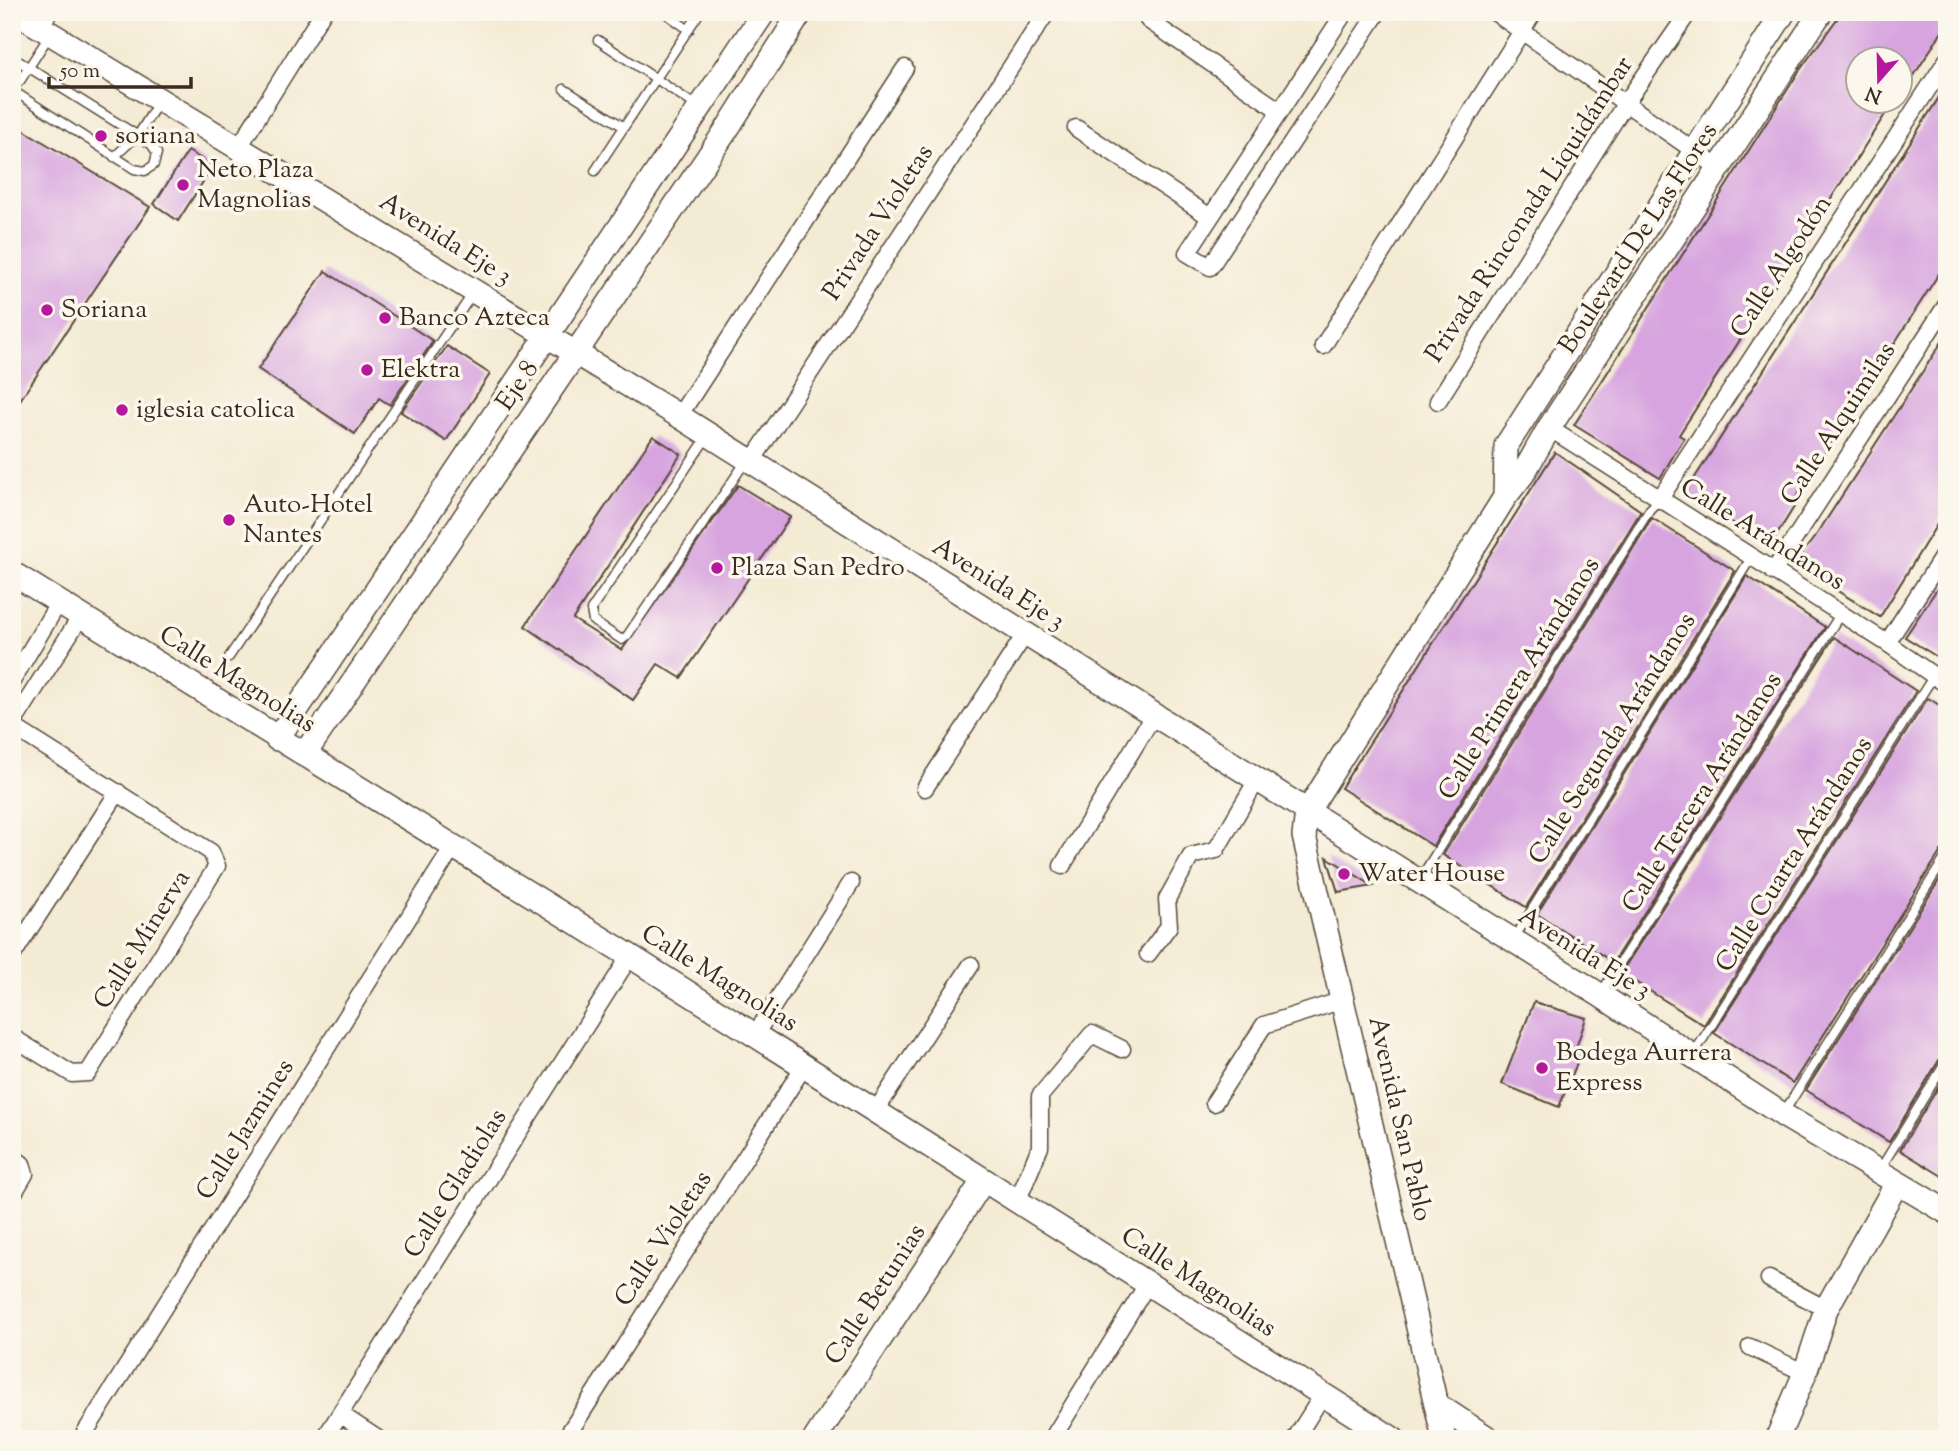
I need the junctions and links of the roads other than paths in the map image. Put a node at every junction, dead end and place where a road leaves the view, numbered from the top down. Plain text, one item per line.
1 (15, 12) edge
2 (323, 12) edge
3 (664, 12) edge
4 (700, 12) edge
5 (764, 12) edge
6 (801, 12) edge
7 (1047, 12) edge
8 (1345, 12) edge
9 (1378, 12) edge
10 (1494, 12) edge
11 (1534, 12) edge
12 (1689, 12) edge
13 (1784, 12) edge
14 (1821, 12) edge
15 (1148, 20) dead end
16 (47, 24) edge
17 (689, 30) junction
18 (1522, 32) junction
19 (598, 40) dead end
20 (12, 57) edge
21 (1947, 60) edge
22 (30, 67) junction
23 (905, 68) dead end
24 (657, 79) junction
25 (12, 89) edge
26 (564, 89) dead end
27 (161, 100) junction
28 (1625, 104) junction
29 (700, 109) junction
30 (1280, 111) junction
31 (624, 127) junction
32 (1076, 128) dead end
33 (138, 135) junction
34 (239, 147) junction
35 (1696, 153) junction
36 (114, 157) junction
37 (1719, 168) junction
38 (595, 172) dead end
39 (1210, 216) junction
40 (475, 290) junction
41 (1947, 303) edge
42 (549, 337) junction
43 (1323, 346) dead end
44 (574, 353) junction
45 (1438, 401) dead end
46 (679, 416) junction
47 (1549, 428) junction
48 (709, 434) junction
49 (750, 460) junction
50 (1504, 497) junction
51 (1659, 500) junction
52 (1947, 550) edge
53 (1751, 558) junction
54 (1773, 572) junction
55 (12, 573) edge
56 (59, 602) junction
57 (1841, 613) junction
58 (81, 616) junction
59 (1024, 636) junction
60 (1887, 643) junction
61 (229, 657) dead end
62 (12, 681) edge
63 (1940, 681) edge
64 (1153, 716) junction
65 (12, 726) edge
66 (277, 739) junction
67 (304, 755) junction
68 (1257, 780) junction
69 (925, 788) dead end
70 (118, 792) junction
71 (1307, 812) junction
72 (453, 847) junction
73 (1947, 855) edge
74 (1062, 866) dead end
75 (1418, 882) junction
76 (851, 883) dead end
77 (1511, 942) junction
78 (1148, 954) dead end
79 (12, 956) edge
80 (630, 956) junction
81 (971, 965) dead end
82 (1600, 995) junction
83 (1343, 1000) junction
84 (755, 1035) junction
85 (12, 1037) edge
86 (1122, 1049) dead end
87 (1692, 1056) junction
88 (1947, 1060) edge
89 (804, 1066) junction
90 (1214, 1103) dead end
91 (875, 1112) junction
92 (1783, 1115) junction
93 (12, 1156) edge
94 (1888, 1177) junction
95 (984, 1181) junction
96 (12, 1196) edge
97 (1017, 1202) junction
98 (1947, 1212) edge
99 (1769, 1279) dead end
100 (1148, 1283) junction
101 (1826, 1309) junction
102 (1750, 1347) dead end
103 (1805, 1373) junction
104 (1322, 1396) junction
105 (1437, 1405) junction
106 (340, 1414) junction
107 (81, 1439) edge
108 (324, 1439) edge
109 (378, 1439) edge
110 (565, 1439) edge
111 (815, 1439) edge
112 (1052, 1439) edge
113 (1295, 1439) edge
114 (1393, 1439) edge
115 (1444, 1439) edge
116 (1489, 1439) edge
117 (1777, 1439) edge

1 - 16 main road, Avenida Eje 3
2 - 34 street
3 - 17 lane
4 - 17 lane
5 - 29 main road, Eje 8
6 - 44 main road, Eje 8
7 - 49 street, Privada Violetas
8 - 30 street
9 - 39 street
10 - 18 street
11 - 18 street
12 - 28 street, Privada Rinconada Liquidámbar
13 - 35 main road, Boulevard De Las Flores
14 - 37 main road, Boulevard De Las Flores
15 - 30 street
16 - 22 lane
16 - 27 main road, Avenida Eje 3
17 - 24 lane
18 - 28 street
18 - 43 street
19 - 24 lane
20 - 22 lane
21 - 51 street, Calle Algodón
22 - 25 lane
22 - 33 lane
23 - 46 street
24 - 29 lane
24 - 31 lane
25 - 36 lane
26 - 31 lane
27 - 33 lane
27 - 34 main road, Avenida Eje 3
28 - 35 street
28 - 45 street, Privada Rinconada Liquidámbar
29 - 42 main road, Eje 8
30 - 39 street
31 - 38 lane
32 - 39 street
33 - 36 lane
33 - 36 lane
34 - 40 main road, Avenida Eje 3
35 - 37 street
35 - 50 main road, Boulevard De Las Flores
37 - 47 main road, Boulevard De Las Flores
40 - 42 main road, Avenida Eje 3
40 - 61 lane
41 - 54 street, Calle Alquimilas
42 - 44 main road, Avenida Eje 3
42 - 66 main road, Eje 8
44 - 46 main road, Avenida Eje 3
44 - 67 main road, Eje 8
46 - 48 main road, Avenida Eje 3
47 - 50 main road, Boulevard De Las Flores
47 - 51 street, Calle Arándanos
48 - 49 main road, Avenida Eje 3
48 - 49 lane
49 - 59 main road, Avenida Eje 3
50 - 71 main road, Boulevard De Las Flores
51 - 53 street, Calle Arándanos
51 - 75 lane, Calle Primera Arándanos
52 - 60 street
53 - 54 street, Calle Arándanos
53 - 77 lane, Calle Segunda Arándanos
54 - 57 street, Calle Arándanos
55 - 56 main road, Calle Magnolias
56 - 58 main road, Calle Magnolias
56 - 62 street
57 - 60 street, Calle Arándanos
57 - 82 lane, Calle Tercera Arándanos
58 - 65 street
58 - 66 main road, Calle Magnolias
59 - 64 main road, Avenida Eje 3
59 - 69 street
60 - 63 street, Calle Arándanos
63 - 87 lane, Calle Cuarta Arándanos
64 - 68 main road, Avenida Eje 3
64 - 74 street
65 - 70 street
66 - 67 main road, Calle Magnolias
67 - 72 main road, Calle Magnolias
68 - 71 main road, Avenida Eje 3
68 - 78 street
70 - 79 street
70 - 85 street, Calle Minerva
71 - 75 main road, Avenida Eje 3
71 - 83 main road, Avenida San Pablo
72 - 80 main road, Calle Magnolias
72 - 107 street, Calle Jazmines
73 - 92 lane
75 - 77 main road, Avenida Eje 3
76 - 84 street
77 - 82 main road, Avenida Eje 3
80 - 84 main road, Calle Magnolias
80 - 106 street, Calle Gladiolas
81 - 91 street
82 - 87 main road, Avenida Eje 3
83 - 90 street
83 - 105 main road, Avenida San Pablo
84 - 89 main road, Calle Magnolias
86 - 97 street
87 - 92 main road, Avenida Eje 3
88 - 94 lane
89 - 91 main road, Calle Magnolias
89 - 110 street, Calle Violetas
91 - 95 main road, Calle Magnolias
92 - 94 main road, Avenida Eje 3
93 - 96 street
94 - 98 main road, Avenida Eje 3
94 - 101 main road
95 - 97 main road, Calle Magnolias
95 - 111 main road, Calle Betunias
97 - 100 main road, Calle Magnolias
99 - 101 street
100 - 104 main road, Calle Magnolias
100 - 112 street
101 - 103 main road
102 - 103 street
103 - 117 main road
104 - 113 street
104 - 114 main road, Calle Magnolias
105 - 115 main road, Avenida San Pablo
105 - 116 main road
106 - 108 street, Calle Gladiolas
106 - 109 street

